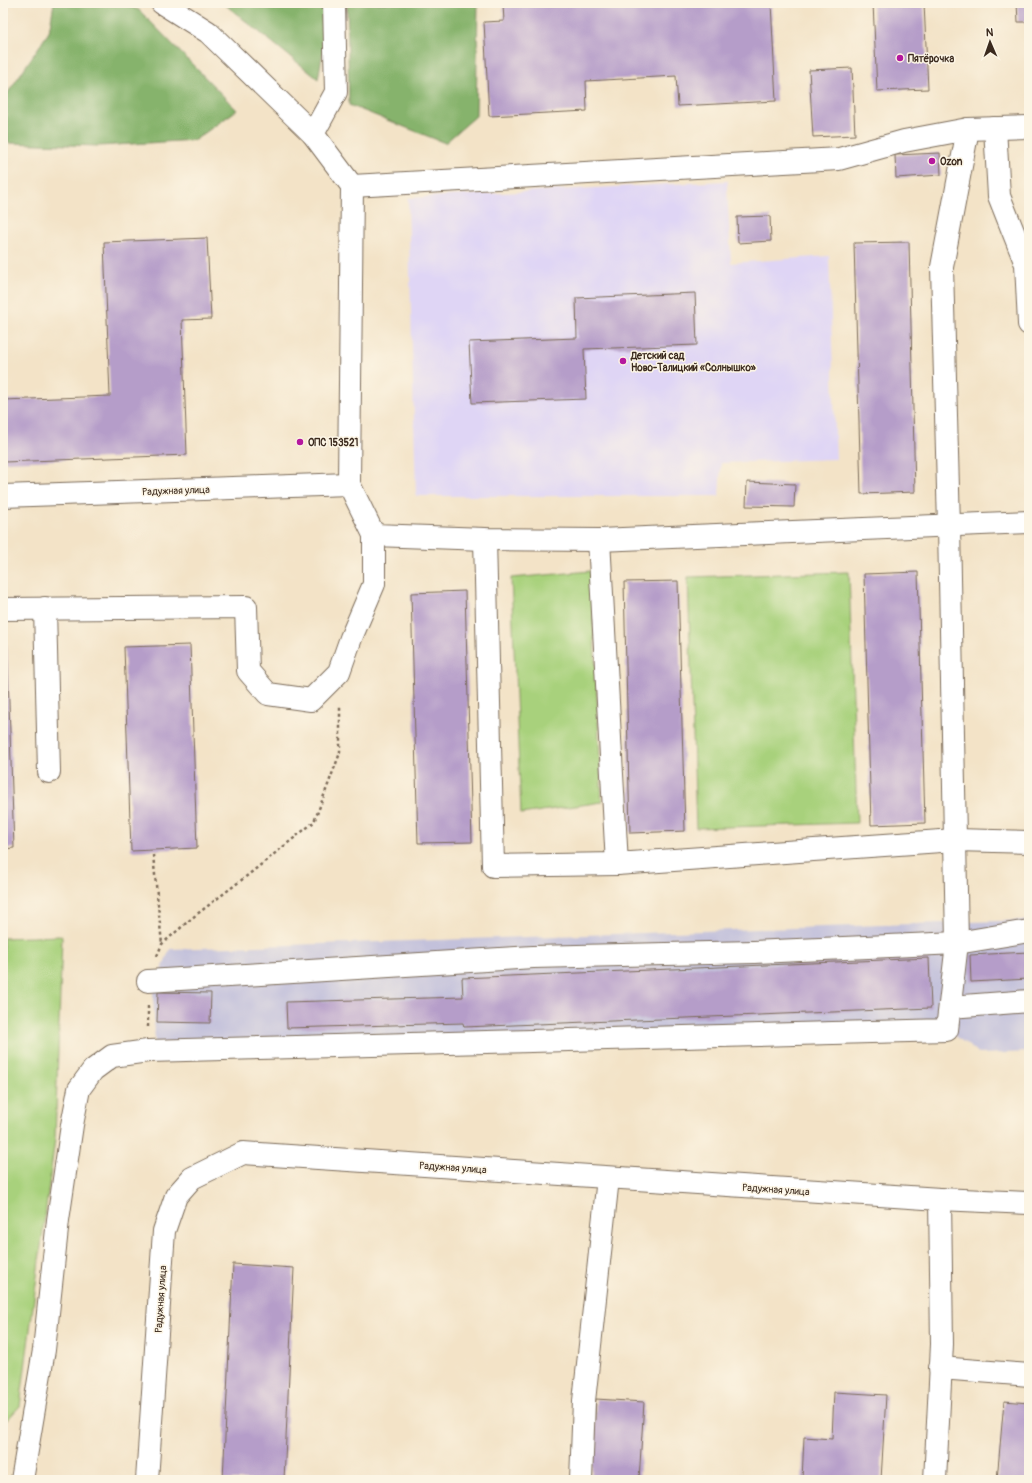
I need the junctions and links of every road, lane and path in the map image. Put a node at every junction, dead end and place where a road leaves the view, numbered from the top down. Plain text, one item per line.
1 (162, 3) edge
2 (334, 3) edge
3 (1029, 127) edge
4 (995, 128) junction
5 (968, 129) junction
6 (313, 134) junction
7 (352, 186) junction
8 (1029, 324) edge
9 (349, 484) junction
10 (3, 496) edge
11 (1029, 522) edge
12 (949, 526) junction
13 (374, 535) junction
14 (485, 539) junction
15 (599, 540) junction
16 (45, 608) junction
17 (3, 609) edge
18 (339, 672) junction
19 (49, 772) dead end
20 (955, 840) junction
21 (1029, 842) edge
22 (153, 855) dead end
23 (617, 864) junction
24 (1029, 931) edge
25 (956, 943) junction
26 (162, 944) junction
27 (148, 981) junction
28 (1029, 1001) edge
29 (950, 1007) junction
30 (148, 1051) junction
31 (608, 1178) junction
32 (940, 1199) junction
33 (1029, 1203) edge
34 (940, 1368) junction
35 (1029, 1375) edge
36 (22, 1480) edge
37 (147, 1480) edge
38 (581, 1480) edge
39 (935, 1480) edge

1 - 6 street
2 - 6 street
3 - 4 street
4 - 5 street
4 - 8 street
5 - 7 street
5 - 12 street
6 - 7 street
7 - 9 street
9 - 10 street, Радужная улица
9 - 13 street
11 - 12 street
12 - 15 street
12 - 20 street
13 - 14 street
13 - 18 street
14 - 15 street
14 - 23 street
15 - 23 street
16 - 17 street
16 - 18 street
16 - 19 street
18 - 26 path
20 - 21 street
20 - 23 street
20 - 25 street
22 - 26 path
24 - 25 street
25 - 27 street
25 - 29 street
26 - 27 path
27 - 30 path
28 - 29 street
29 - 30 street
30 - 36 street
31 - 32 street, Радужная улица
31 - 37 street, Радужная улица
31 - 38 street
32 - 33 street, Радужная улица
32 - 34 street
34 - 35 street
34 - 39 street

